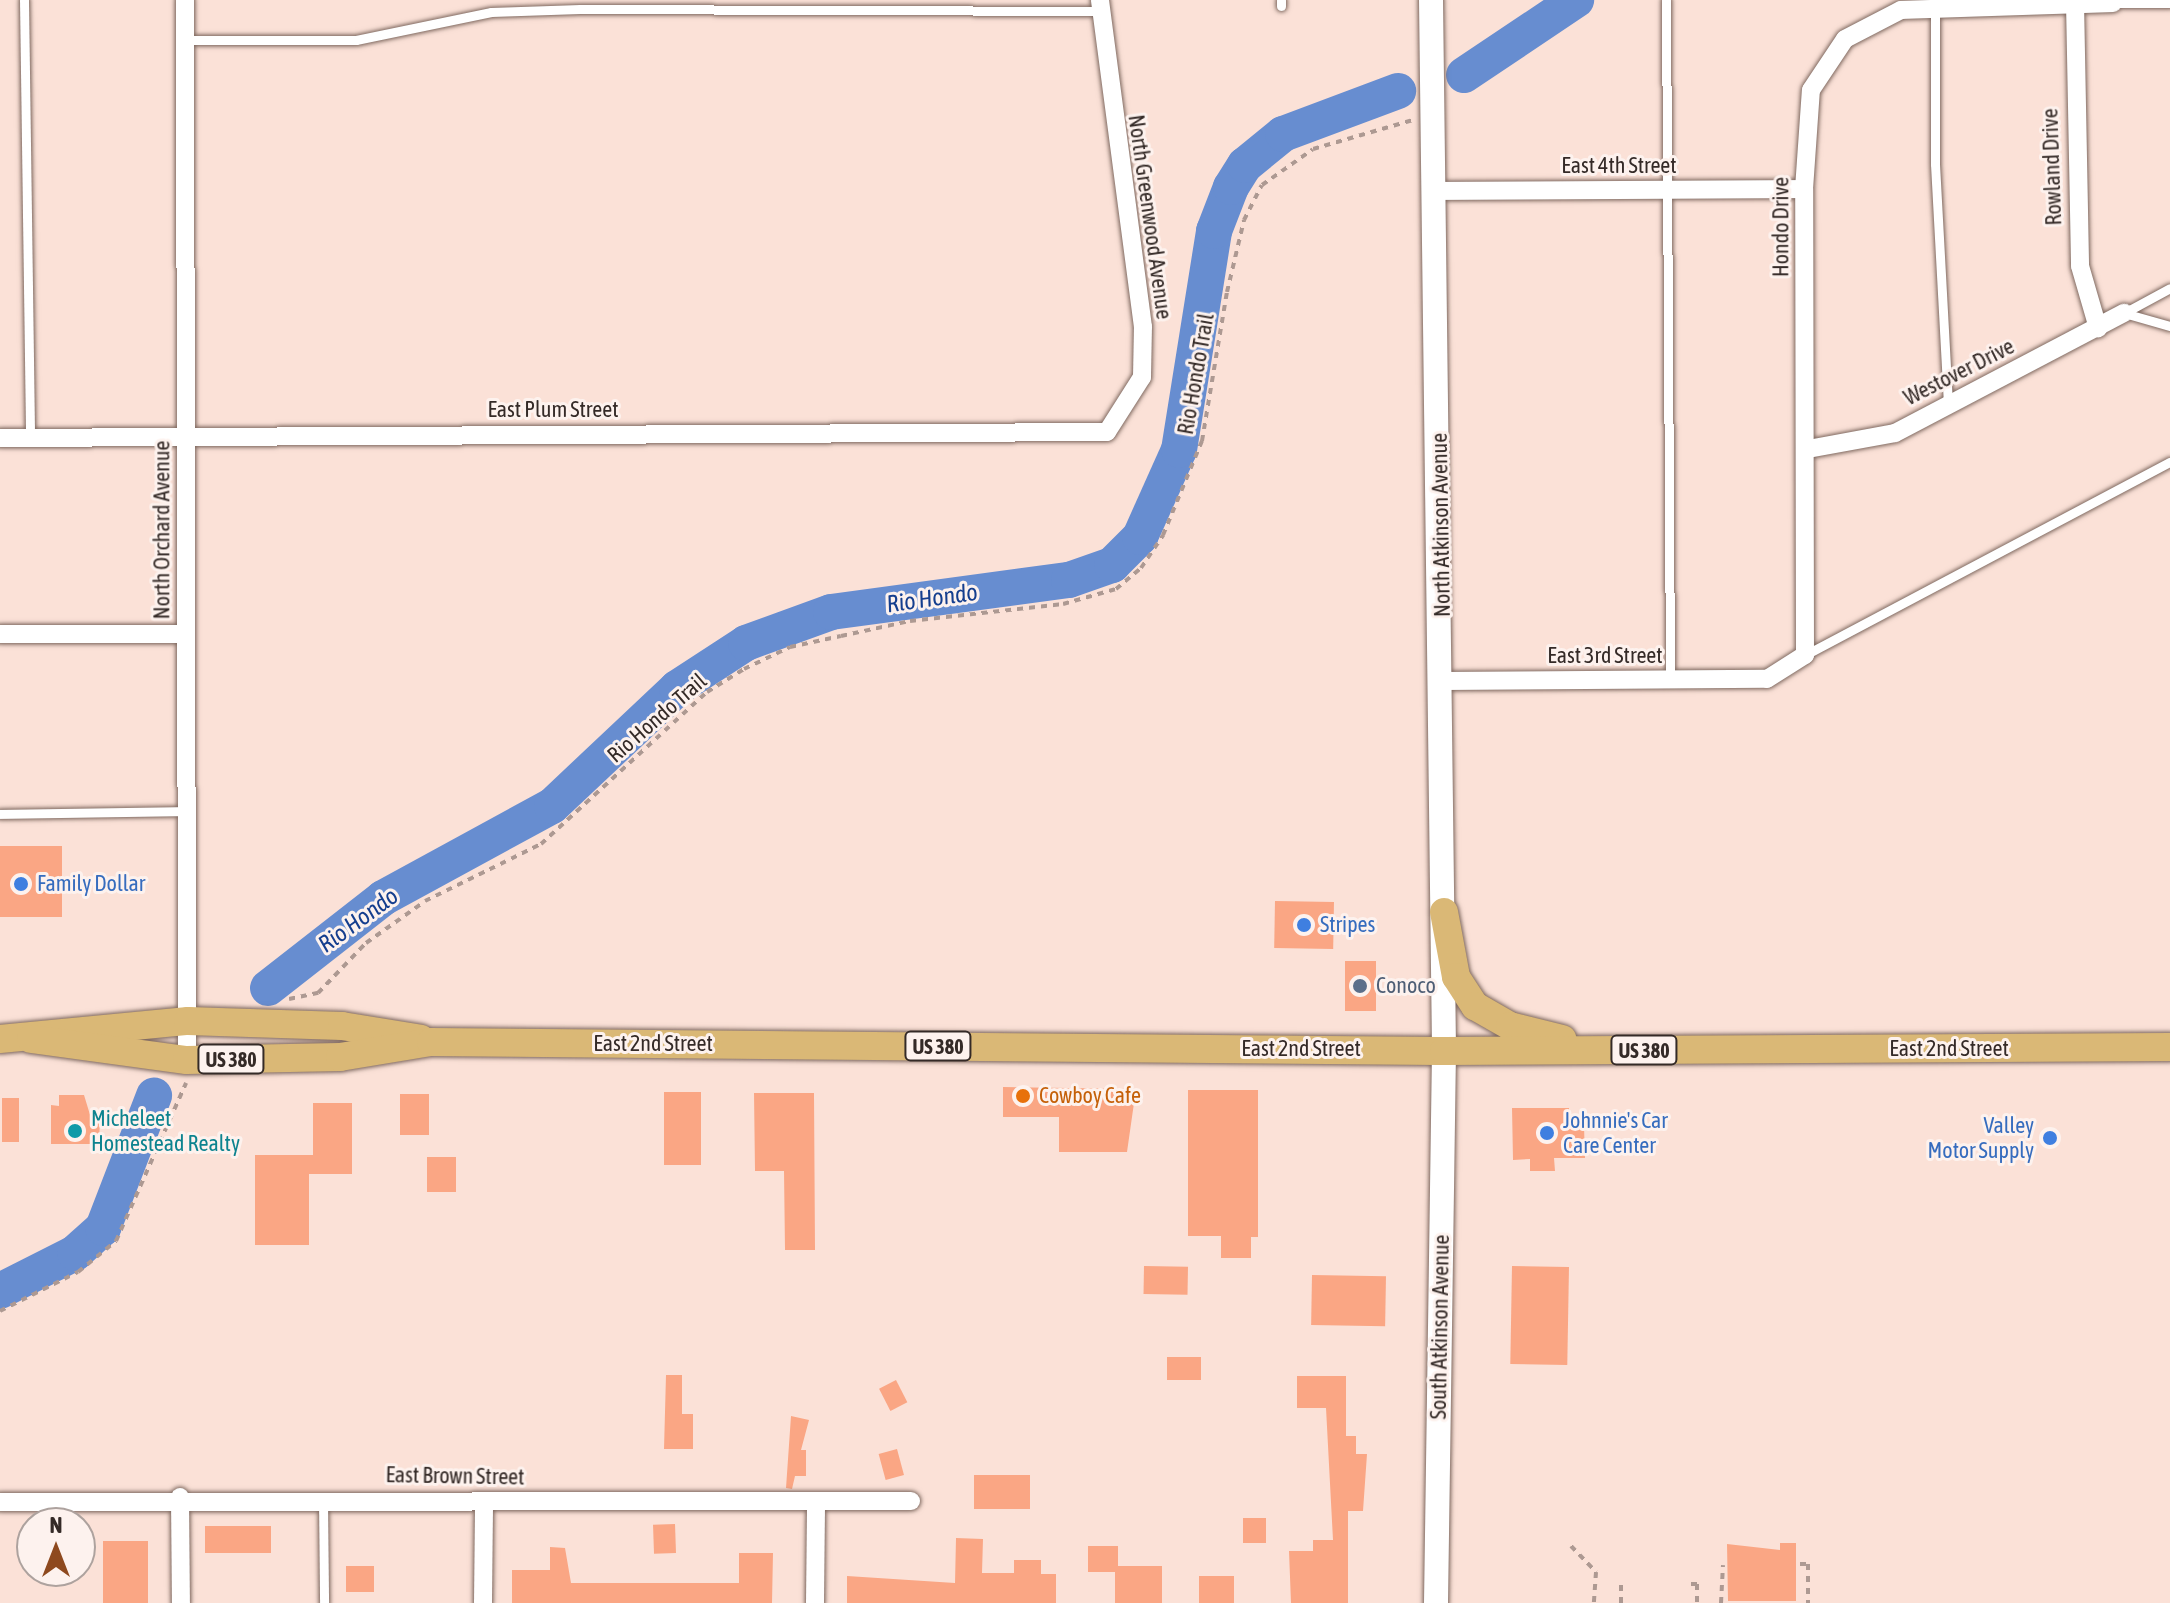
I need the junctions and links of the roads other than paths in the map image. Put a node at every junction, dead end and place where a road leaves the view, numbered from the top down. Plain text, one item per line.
1 (24, 0) edge
2 (185, 0) edge
3 (1431, 0) edge
4 (1666, 0) edge
5 (2075, 2) edge
6 (2146, 2) edge
7 (2113, 3) joint
8 (2170, 3) edge
9 (1100, 6) edge
10 (1936, 8) junction
11 (185, 40) junction
12 (1804, 189) junction
13 (1664, 190) junction
14 (1436, 191) junction
15 (2170, 288) edge
16 (2124, 313) junction
17 (2170, 326) edge
18 (2098, 328) junction
19 (1948, 405) junction
20 (1107, 432) joint
21 (185, 436) junction
22 (30, 437) junction
23 (0, 438) edge
24 (1808, 449) junction
25 (2170, 462) edge
26 (0, 634) edge
27 (186, 634) junction
28 (1805, 655) junction
29 (1670, 680) junction
30 (1442, 681) junction
31 (187, 811) junction
32 (0, 814) edge
33 (1444, 912) junction
34 (188, 1021) junction
35 (0, 1039) edge
36 (31, 1039) junction
37 (431, 1042) junction
38 (2170, 1047) edge
39 (1621, 1050) junction
40 (1444, 1051) junction
41 (200, 1060) junction
42 (180, 1497) junction
43 (323, 1499) junction
44 (484, 1501) junction
45 (911, 1501) dead end
46 (0, 1502) edge
47 (816, 1502) junction
48 (181, 1603) edge
49 (324, 1603) edge
50 (483, 1603) edge
51 (815, 1603) edge
52 (1436, 1603) edge

1 - 22 lane
2 - 11 street, North Orchard Avenue
3 - 14 main road, North Atkinson Avenue
4 - 13 lane
5 - 7 street, Hondo Drive
5 - 10 street, Hondo Drive
5 - 18 street, Rowland Drive
6 - 7 lane
6 - 8 lane
9 - 11 lane
9 - 20 street, North Greenwood Avenue
10 - 12 street, Hondo Drive
10 - 19 lane
11 - 21 street, North Orchard Avenue
12 - 13 street, East 4th Street
12 - 24 street, Hondo Drive
13 - 14 street, East 4th Street
13 - 29 lane
14 - 30 main road, North Atkinson Avenue
15 - 16 lane
16 - 17 lane
16 - 18 street, Westover Drive
18 - 19 street, Westover Drive
19 - 24 street, Westover Drive
20 - 21 street, East Plum Street
21 - 22 street, East Plum Street
21 - 27 street, North Orchard Avenue
22 - 23 street, East Plum Street
24 - 28 street, Hondo Drive
25 - 28 lane
26 - 27 street
27 - 31 street, North Orchard Avenue
28 - 29 street, East 3rd Street
29 - 30 street, East 3rd Street
30 - 33 main road, North Atkinson Avenue
31 - 32 lane
31 - 34 street, North Orchard Avenue
33 - 39 main road
33 - 40 main road, North Atkinson Avenue
34 - 36 main road, East 2nd Street / US 380
34 - 37 main road, East 2nd Street / US 380
34 - 41 street, North Orchard Avenue
35 - 36 main road, East 2nd Street / US 380
36 - 41 main road, East 2nd Street / US 380
37 - 40 main road, East 2nd Street / US 380
37 - 41 main road, East 2nd Street / US 380
38 - 39 main road, East 2nd Street / US 380
39 - 40 main road, East 2nd Street / US 380
40 - 52 main road, South Atkinson Avenue
42 - 43 street, East Brown Street
42 - 46 street, East Brown Street
42 - 48 street
43 - 44 street, East Brown Street
43 - 49 lane
44 - 47 street, East Brown Street
44 - 50 street
45 - 47 street, East Brown Street
47 - 51 street

